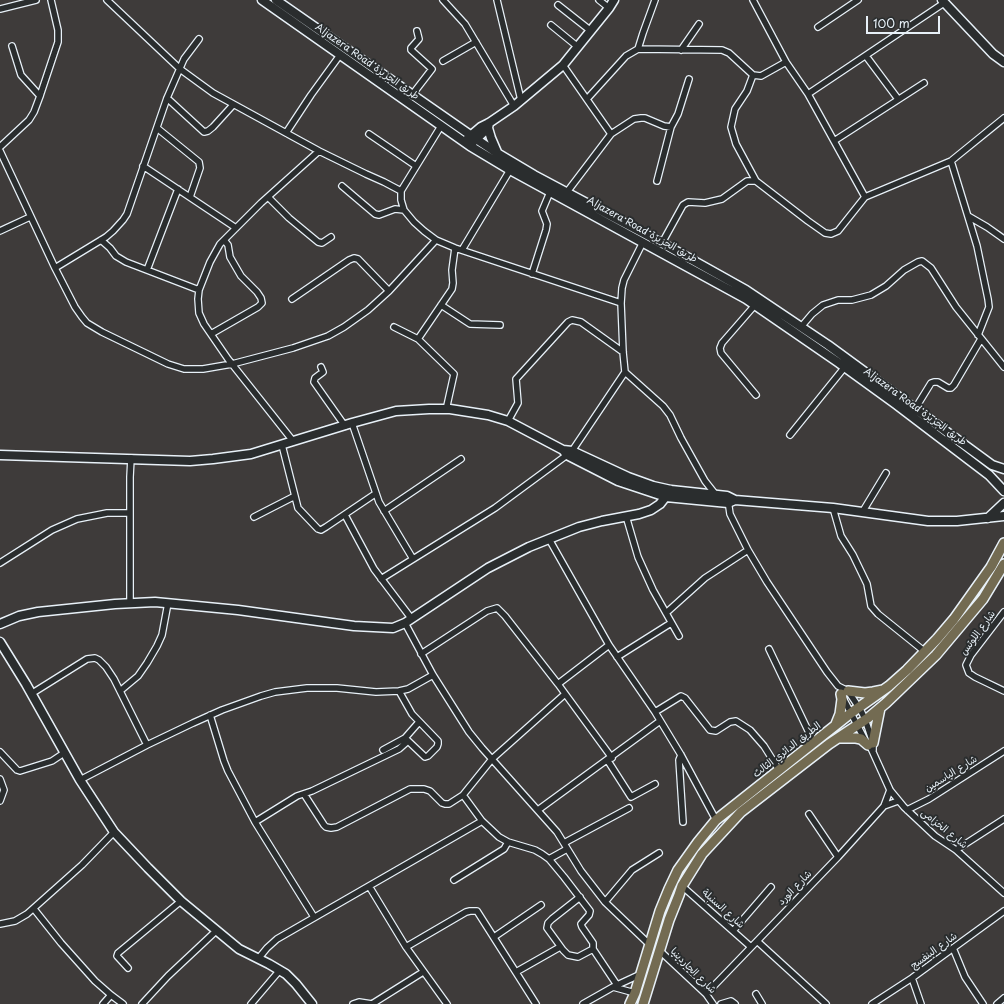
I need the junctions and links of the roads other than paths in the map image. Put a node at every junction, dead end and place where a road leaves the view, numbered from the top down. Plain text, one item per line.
1 (15, 0) edge
2 (36, 0) edge
3 (51, 0) edge
4 (107, 0) edge
5 (262, 0) edge
6 (276, 0) edge
7 (443, 0) edge
8 (497, 0) edge
9 (599, 0) edge
10 (614, 0) edge
11 (655, 0) edge
12 (753, 0) edge
13 (858, 0) edge
14 (23, 1) edge
15 (943, 2) edge
16 (558, 4) dead end
17 (10, 6) junction
18 (609, 8) junction
19 (0, 9) edge
20 (699, 24) dead end
21 (551, 25) dead end
22 (818, 27) dead end
23 (418, 30) dead end
24 (591, 31) junction
25 (199, 39) dead end
26 (476, 42) junction
27 (12, 46) dead end
28 (578, 47) junction
29 (638, 49) junction
30 (681, 50) junction
31 (340, 55) junction
32 (866, 56) junction
33 (443, 61) dead end
34 (786, 62) junction
35 (1004, 62) edge
36 (563, 65) junction
37 (180, 69) junction
38 (753, 75) junction
39 (689, 79) dead end
40 (924, 83) dead end
41 (808, 94) junction
42 (412, 95) junction
43 (40, 96) junction
44 (168, 98) junction
45 (588, 99) junction
46 (521, 100) junction
47 (898, 100) junction
48 (233, 105) junction
49 (514, 106) junction
50 (1004, 118) edge
51 (441, 126) junction
52 (486, 126) junction
53 (458, 127) junction
54 (671, 127) junction
55 (157, 128) junction
56 (286, 133) junction
57 (369, 134) dead end
58 (611, 134) junction
59 (470, 140) junction
60 (834, 141) junction
61 (0, 147) edge
62 (0, 151) edge
63 (319, 151) junction
64 (497, 153) junction
65 (951, 161) junction
66 (143, 166) junction
67 (416, 166) junction
68 (510, 170) junction
69 (657, 181) dead end
70 (756, 181) junction
71 (342, 186) dead end
72 (178, 189) junction
73 (401, 191) junction
74 (550, 192) junction
75 (567, 192) junction
76 (190, 197) junction
77 (268, 197) junction
78 (865, 197) junction
79 (404, 210) junction
80 (968, 216) junction
81 (30, 217) junction
82 (236, 228) junction
83 (0, 231) edge
84 (331, 237) dead end
85 (1004, 239) edge
86 (101, 240) junction
87 (224, 240) junction
88 (436, 240) junction
89 (643, 242) junction
90 (662, 243) junction
91 (455, 248) junction
92 (462, 250) junction
93 (55, 268) junction
94 (147, 270) junction
95 (532, 274) junction
96 (199, 290) junction
97 (388, 291) junction
98 (292, 299) dead end
99 (621, 303) junction
100 (441, 305) junction
101 (755, 305) junction
102 (500, 325) dead end
103 (394, 327) dead end
104 (802, 327) junction
105 (211, 334) junction
106 (979, 337) junction
107 (418, 339) junction
108 (623, 352) junction
109 (232, 364) junction
110 (320, 367) dead end
111 (1004, 367) edge
112 (844, 368) junction
113 (625, 372) junction
114 (756, 395) dead end
115 (915, 409) junction
116 (446, 410) junction
117 (508, 421) junction
118 (348, 424) junction
119 (790, 435) dead end
120 (293, 441) junction
121 (282, 445) junction
122 (568, 452) junction
123 (0, 455) edge
124 (131, 458) junction
125 (461, 459) dead end
126 (1004, 469) edge
127 (886, 473) dead end
128 (705, 481) junction
129 (1004, 491) edge
130 (697, 493) junction
131 (375, 494) junction
132 (668, 494) junction
133 (716, 495) junction
134 (294, 496) junction
135 (730, 500) junction
136 (1004, 503) edge
137 (832, 508) junction
138 (384, 511) junction
139 (863, 511) junction
140 (130, 513) junction
141 (345, 514) junction
142 (626, 516) junction
143 (1004, 516) edge
144 (254, 517) dead end
145 (988, 518) junction
146 (549, 539) junction
147 (1004, 543) edge
148 (748, 550) junction
149 (413, 559) junction
150 (0, 563) edge
151 (1004, 564) edge
152 (381, 579) junction
153 (130, 602) junction
154 (168, 603) junction
155 (1004, 612) edge
156 (666, 613) junction
157 (408, 620) junction
158 (671, 623) junction
159 (0, 624) edge
160 (679, 636) dead end
161 (0, 642) edge
162 (609, 645) junction
163 (769, 649) dead end
164 (924, 652) junction
165 (421, 654) junction
166 (617, 657) junction
167 (433, 675) junction
168 (558, 684) junction
169 (889, 686) junction
170 (120, 691) junction
171 (399, 691) junction
172 (843, 691) junction
173 (1004, 691) edge
174 (31, 694) junction
175 (565, 694) junction
176 (860, 708) junction
177 (880, 708) junction
178 (655, 712) junction
179 (851, 713) junction
180 (210, 715) junction
181 (660, 721) junction
182 (419, 722) junction
183 (861, 722) junction
184 (832, 728) junction
185 (407, 739) junction
186 (837, 739) junction
187 (814, 743) junction
188 (147, 745) junction
189 (871, 746) junction
190 (384, 750) dead end
191 (1004, 751) edge
192 (0, 752) edge
193 (64, 753) junction
194 (681, 755) junction
195 (492, 759) junction
196 (610, 759) junction
197 (779, 770) junction
198 (0, 779) edge
199 (80, 780) junction
200 (655, 784) dead end
201 (890, 790) junction
202 (304, 794) junction
203 (463, 795) junction
204 (0, 801) edge
205 (898, 801) junction
206 (884, 806) junction
207 (629, 808) dead end
208 (538, 810) junction
209 (907, 810) junction
210 (809, 814) dead end
211 (1004, 819) edge
212 (716, 820) junction
213 (482, 821) junction
214 (256, 822) junction
215 (683, 822) dead end
216 (114, 832) junction
217 (508, 842) junction
218 (564, 843) junction
219 (567, 849) junction
220 (956, 850) junction
221 (659, 854) dead end
222 (838, 857) junction
223 (549, 859) junction
224 (454, 880) dead end
225 (369, 886) junction
226 (682, 886) junction
227 (771, 887) dead end
228 (1004, 893) edge
229 (580, 897) junction
230 (181, 901) junction
231 (606, 902) junction
232 (541, 905) dead end
233 (34, 909) junction
234 (1004, 911) edge
235 (314, 917) junction
236 (0, 924) edge
237 (216, 931) junction
238 (733, 931) junction
239 (494, 937) junction
240 (757, 941) junction
241 (650, 945) junction
242 (406, 947) junction
243 (560, 947) junction
244 (751, 947) junction
245 (953, 948) junction
246 (593, 949) junction
247 (660, 951) junction
248 (258, 959) junction
249 (128, 968) dead end
250 (280, 970) junction
251 (423, 972) junction
252 (516, 972) junction
253 (641, 974) junction
254 (912, 978) junction
255 (615, 986) junction
256 (635, 993) junction
257 (706, 994) junction
258 (756, 994) dead end
259 (111, 995) junction
260 (1004, 998) edge
261 (712, 1003) edge
262 (103, 1004) edge
263 (123, 1004) edge
264 (142, 1004) edge
265 (251, 1004) edge
266 (312, 1004) edge
267 (353, 1004) edge
268 (447, 1004) edge
269 (536, 1004) edge
270 (583, 1004) edge
271 (630, 1004) edge
272 (643, 1004) edge
273 (721, 1004) edge
274 (734, 1004) edge
275 (762, 1004) edge
276 (826, 1004) edge
277 (872, 1004) edge
278 (921, 1004) edge
279 (983, 1004) edge
280 (997, 1004) edge

1 - 17 street
2 - 14 street
3 - 43 street
4 - 37 street
5 - 31 street, Aljazera Road طريق الجزيزة
6 - 42 street, Aljazera Road طريق الجزيزة
7 - 26 street
8 - 46 street
9 - 18 street
10 - 18 street
11 - 29 street
12 - 34 street
13 - 22 street
14 - 17 street
15 - 32 street
15 - 35 street
16 - 24 street
17 - 19 street
18 - 24 street
20 - 30 street
21 - 28 street
23 - 42 street
24 - 28 street
25 - 37 street
26 - 33 street
26 - 49 street
27 - 43 street
28 - 36 street
29 - 30 street
29 - 45 street
30 - 38 street
31 - 51 street, Aljazera Road طريق الجزيزة
31 - 56 street
32 - 41 street
32 - 47 street
34 - 38 street
34 - 41 street
36 - 45 street
36 - 46 street
37 - 44 street
37 - 48 street
38 - 70 street
39 - 54 street
40 - 47 street
41 - 60 street
42 - 53 street, Aljazera Road طريق الجزيزة
43 - 61 street
44 - 48 street
44 - 55 street
45 - 58 street
46 - 49 street
47 - 60 street
48 - 56 street
49 - 52 street
50 - 65 street
51 - 59 street, Aljazera Road طريق الجزيزة
51 - 67 street
52 - 53 street
52 - 59 street
52 - 64 street
53 - 59 street, Aljazera Road طريق الجزيزة
54 - 58 street
54 - 69 street
55 - 66 street
55 - 76 street
56 - 63 street
57 - 67 street
58 - 75 street
59 - 64 street, Aljazera Road طريق الجزيزة
59 - 68 street, Aljazera Road طريق الجزيزة
60 - 78 street
62 - 81 street
63 - 73 street
63 - 77 street
64 - 75 street, Aljazera Road طريق الجزيزة
65 - 78 street
65 - 80 street
66 - 72 street
66 - 86 street
67 - 73 street
68 - 74 street, Aljazera Road طريق الجزيزة
68 - 92 street
70 - 78 street
70 - 90 street
71 - 79 street
72 - 76 street
72 - 94 street
73 - 79 street
74 - 89 street, Aljazera Road طريق الجزيزة
74 - 95 street
75 - 90 street, Aljazera Road طريق الجزيزة
76 - 82 street
77 - 82 street
77 - 84 street
79 - 88 street
80 - 85 street
80 - 106 street
81 - 83 street
81 - 93 street
82 - 87 street
86 - 93 street
86 - 94 street
87 - 96 street
87 - 105 street
88 - 91 street
88 - 97 street
89 - 99 street
89 - 101 street, Aljazera Road طريق الجزيزة
90 - 104 street, Aljazera Road طريق الجزيزة
91 - 92 street
91 - 100 street
92 - 95 street
93 - 109 street
94 - 96 street
95 - 99 street
96 - 105 street
97 - 98 street
97 - 109 street
99 - 108 street
100 - 102 street
100 - 107 street
101 - 112 street, Aljazera Road طريق الجزيزة
101 - 114 street
103 - 107 street
104 - 106 street
104 - 115 street, Aljazera Road طريق الجزيزة
105 - 109 street
106 - 111 street
106 - 115 street
107 - 116 street
108 - 113 street
108 - 117 street
109 - 120 street
110 - 118 street
112 - 119 street
112 - 129 street, Aljazera Road طريق الجزيزة
113 - 122 street
113 - 128 street
115 - 126 street, Aljazera Road طريق الجزيزة
116 - 117 street
116 - 118 street
117 - 122 street
118 - 120 street
118 - 131 street
120 - 121 street
121 - 124 street
121 - 134 street
122 - 132 street
122 - 149 street
123 - 124 street
124 - 140 street
125 - 138 street
127 - 139 street
128 - 130 street
128 - 133 street
130 - 132 street
130 - 133 street
131 - 138 street
131 - 141 street
132 - 135 street
132 - 142 street
133 - 135 street
134 - 141 street
134 - 144 street
135 - 137 street
135 - 148 street
136 - 145 street
137 - 139 street
137 - 164 street
138 - 149 street
139 - 145 street
140 - 150 street
140 - 153 street
141 - 152 street
142 - 146 street
142 - 156 street
143 - 145 street
146 - 157 street
146 - 162 street
147 - 164 main road, الطريق الدائري الثالث
148 - 156 street
148 - 172 street
149 - 152 street
151 - 177 main road, الطريق الدائري الثالث
152 - 157 street
153 - 154 street
153 - 159 street
154 - 157 street
154 - 170 street
155 - 173 street, شارع اللوتس
156 - 158 street
157 - 165 street
158 - 160 street
158 - 166 street
161 - 174 street
162 - 166 street
162 - 168 street
163 - 187 street
164 - 169 main road, الطريق الدائري الثالث
165 - 167 street
165 - 168 street
166 - 178 street
167 - 171 street
167 - 195 street
168 - 175 street
169 - 172 main road
169 - 176 main road, الطريق الدائري الثالث
170 - 174 street
170 - 188 street
171 - 180 street
171 - 182 street
172 - 176 street
172 - 179 street
172 - 184 main road
174 - 193 street
175 - 195 street
175 - 196 street
176 - 179 main road, الطريق الدائري الثالث
176 - 183 street
177 - 183 main road, الطريق الدائري الثالث
177 - 189 main road
178 - 181 street
178 - 197 street
179 - 183 street
179 - 184 main road, الطريق الدائري الثالث
180 - 188 street
180 - 214 street
181 - 194 street
181 - 196 street
182 - 185 street
182 - 185 street
183 - 186 main road, الطريق الدائري الثالث
183 - 189 street
183 - 189 street
184 - 187 main road, الطريق الدائري الثالث
185 - 190 street
185 - 202 street
186 - 189 main road
186 - 226 main road, الطريق الدائري الثالث
187 - 197 main road, الطريق الدائري الثالث
188 - 199 street
189 - 201 street, شارع الخزامى
191 - 209 street, شارع الياسمين
192 - 193 street
193 - 199 street
194 - 212 street
194 - 215 street
195 - 203 street
195 - 208 street
196 - 200 street
196 - 208 street
197 - 212 main road, الطريق الدائري الثالث
198 - 204 street
199 - 216 street
201 - 205 street, شارع الخزامى
201 - 206 street, شارع الورد
202 - 203 street
202 - 214 street
203 - 213 street
205 - 206 street
205 - 209 street, شارع الخزامى
206 - 222 street, شارع الورد
207 - 218 street
208 - 218 street
209 - 220 street, شارع الخزامى
210 - 222 street
211 - 220 street
212 - 241 main road, الطريق الدائري الثالث
213 - 217 street
213 - 225 street
214 - 235 street
216 - 230 street
216 - 233 street
217 - 223 street
217 - 224 street
218 - 219 street
219 - 223 street
219 - 231 street
220 - 228 street, شارع الخزامى
221 - 231 street
222 - 240 street, شارع الورد
223 - 229 street
225 - 235 street
225 - 242 street
226 - 238 street, شارع السنبلة
226 - 247 main road, الطريق الدائري الثالث
227 - 238 street
229 - 243 street
229 - 246 street
230 - 237 street
230 - 249 street
231 - 241 street
232 - 239 street
233 - 236 street
233 - 259 street
234 - 245 street, شارع البنفسج
235 - 248 street
237 - 248 street
237 - 264 street
238 - 244 street, شارع السنبلة
239 - 242 street
239 - 252 street
240 - 244 street, شارع الورد
240 - 276 street
241 - 253 main road, الطريق الدائري الثالث
242 - 251 street
243 - 246 street
243 - 252 street
244 - 257 street, شارع الورد
245 - 254 street, شارع البنفسج
245 - 279 street
246 - 255 street
247 - 257 street, شارع الجاردينيا
247 - 272 main road, الطريق الدائري الثالث
248 - 250 street
250 - 265 street
250 - 266 street
251 - 267 street
251 - 268 street
252 - 269 street
253 - 255 street
253 - 256 main road, الطريق الدائري الثالث
254 - 277 street, شارع البنفسج
254 - 278 street
255 - 256 street
255 - 270 street
256 - 271 main road, الطريق الدائري الثالث
257 - 261 street, شارع الجاردينيا
258 - 275 street
259 - 262 street
259 - 263 street
260 - 280 street
273 - 274 street

